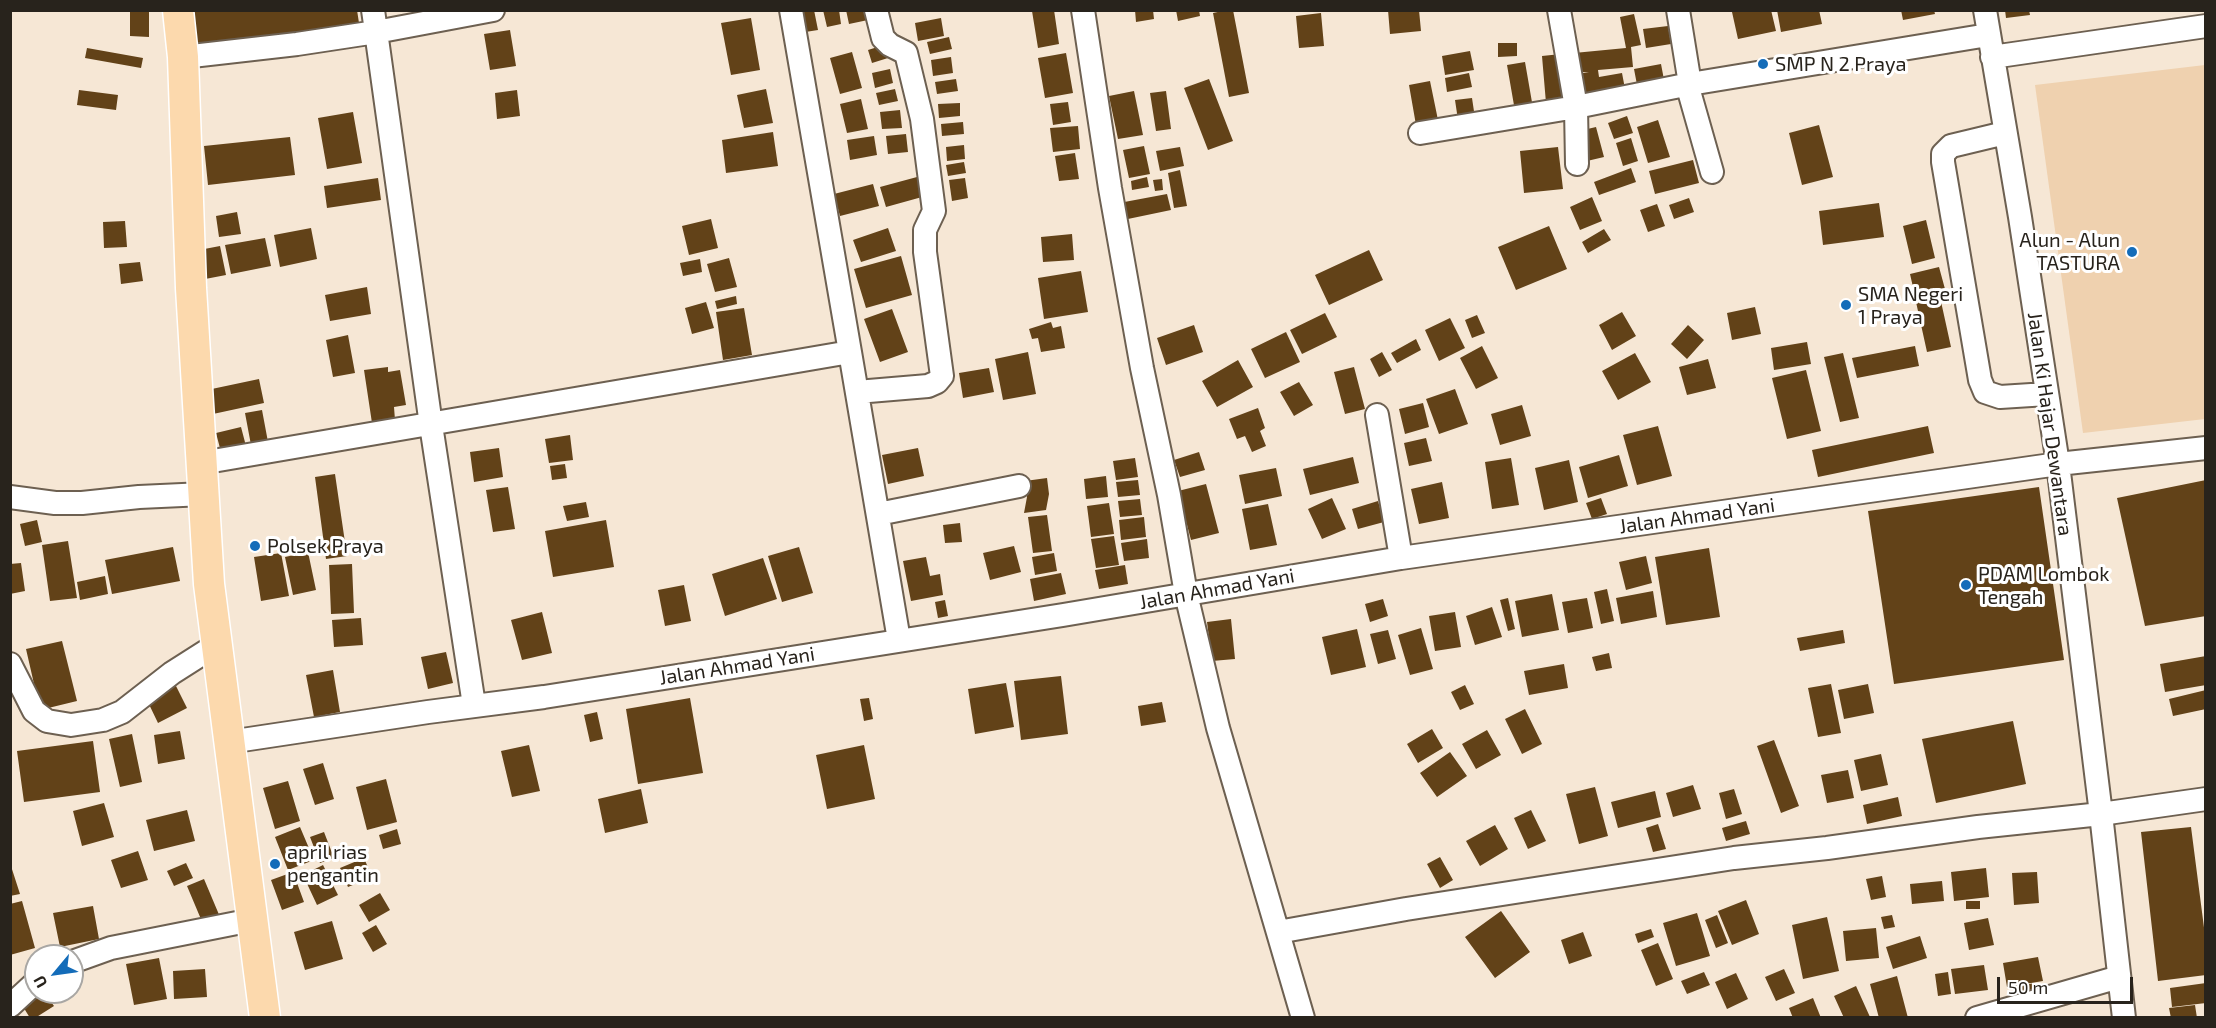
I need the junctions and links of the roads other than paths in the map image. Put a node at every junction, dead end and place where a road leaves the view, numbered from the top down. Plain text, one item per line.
1 (178, 10) edge
2 (493, 10) edge
3 (791, 10) edge
4 (876, 10) edge
5 (1083, 10) edge
6 (1559, 10) edge
7 (1678, 10) edge
8 (1985, 10) edge
9 (375, 21) edge
10 (2205, 26) edge
11 (1988, 35) junction
12 (183, 57) junction
13 (1992, 57) junction
14 (1688, 84) junction
15 (1576, 107) junction
16 (1420, 133) dead end
17 (2005, 133) junction
18 (1577, 164) dead end
19 (1712, 172) dead end
20 (850, 352) junction
21 (857, 392) junction
22 (2047, 394) junction
23 (1377, 415) dead end
24 (431, 425) junction
25 (2205, 448) edge
26 (201, 463) junction
27 (2058, 464) junction
28 (1019, 486) dead end
29 (204, 494) junction
30 (10, 497) edge
31 (878, 514) junction
32 (1401, 558) junction
33 (1186, 594) junction
34 (899, 640) junction
35 (216, 645) junction
36 (10, 664) edge
37 (474, 705) junction
38 (230, 742) junction
39 (2205, 799) edge
40 (2101, 814) junction
41 (252, 920) junction
42 (1278, 932) junction
43 (84, 958) edge
44 (2119, 977) junction
45 (24, 993) edge
46 (10, 1006) edge
47 (265, 1017) edge
48 (1303, 1017) edge
49 (1977, 1017) edge
50 (2124, 1017) edge

1 - 12 main road
2 - 9 street
3 - 20 street
4 - 21 street
5 - 33 street
6 - 15 street
7 - 14 street
8 - 11 street, Jalan Ki Hajar Dewantara
9 - 12 street
9 - 24 street
10 - 13 street
11 - 13 street, Jalan Ki Hajar Dewantara
11 - 14 street
12 - 26 main road
13 - 17 street, Jalan Ki Hajar Dewantara
14 - 15 street
14 - 19 street
15 - 16 street
15 - 18 street
17 - 22 street, Jalan Ki Hajar Dewantara
17 - 22 street
20 - 21 street
20 - 24 street
21 - 31 street
22 - 27 street, Jalan Ki Hajar Dewantara
23 - 32 street
24 - 26 street
24 - 37 street
25 - 27 street, Jalan Ahmad Yani
26 - 29 main road
27 - 32 street, Jalan Ahmad Yani
27 - 40 street, Jalan Ki Hajar Dewantara
28 - 31 street
29 - 30 street
29 - 35 main road
31 - 34 street
32 - 33 street, Jalan Ahmad Yani
33 - 34 street, Jalan Ahmad Yani
33 - 42 street
34 - 37 street, Jalan Ahmad Yani
35 - 36 street
35 - 38 main road
37 - 38 street, Jalan Ahmad Yani
38 - 41 main road
39 - 40 street
40 - 42 street
40 - 44 street, Jalan Ki Hajar Dewantara
41 - 43 street
41 - 47 main road
42 - 48 street
44 - 49 street
44 - 50 street, Jalan Ki Hajar Dewantara
45 - 46 street

